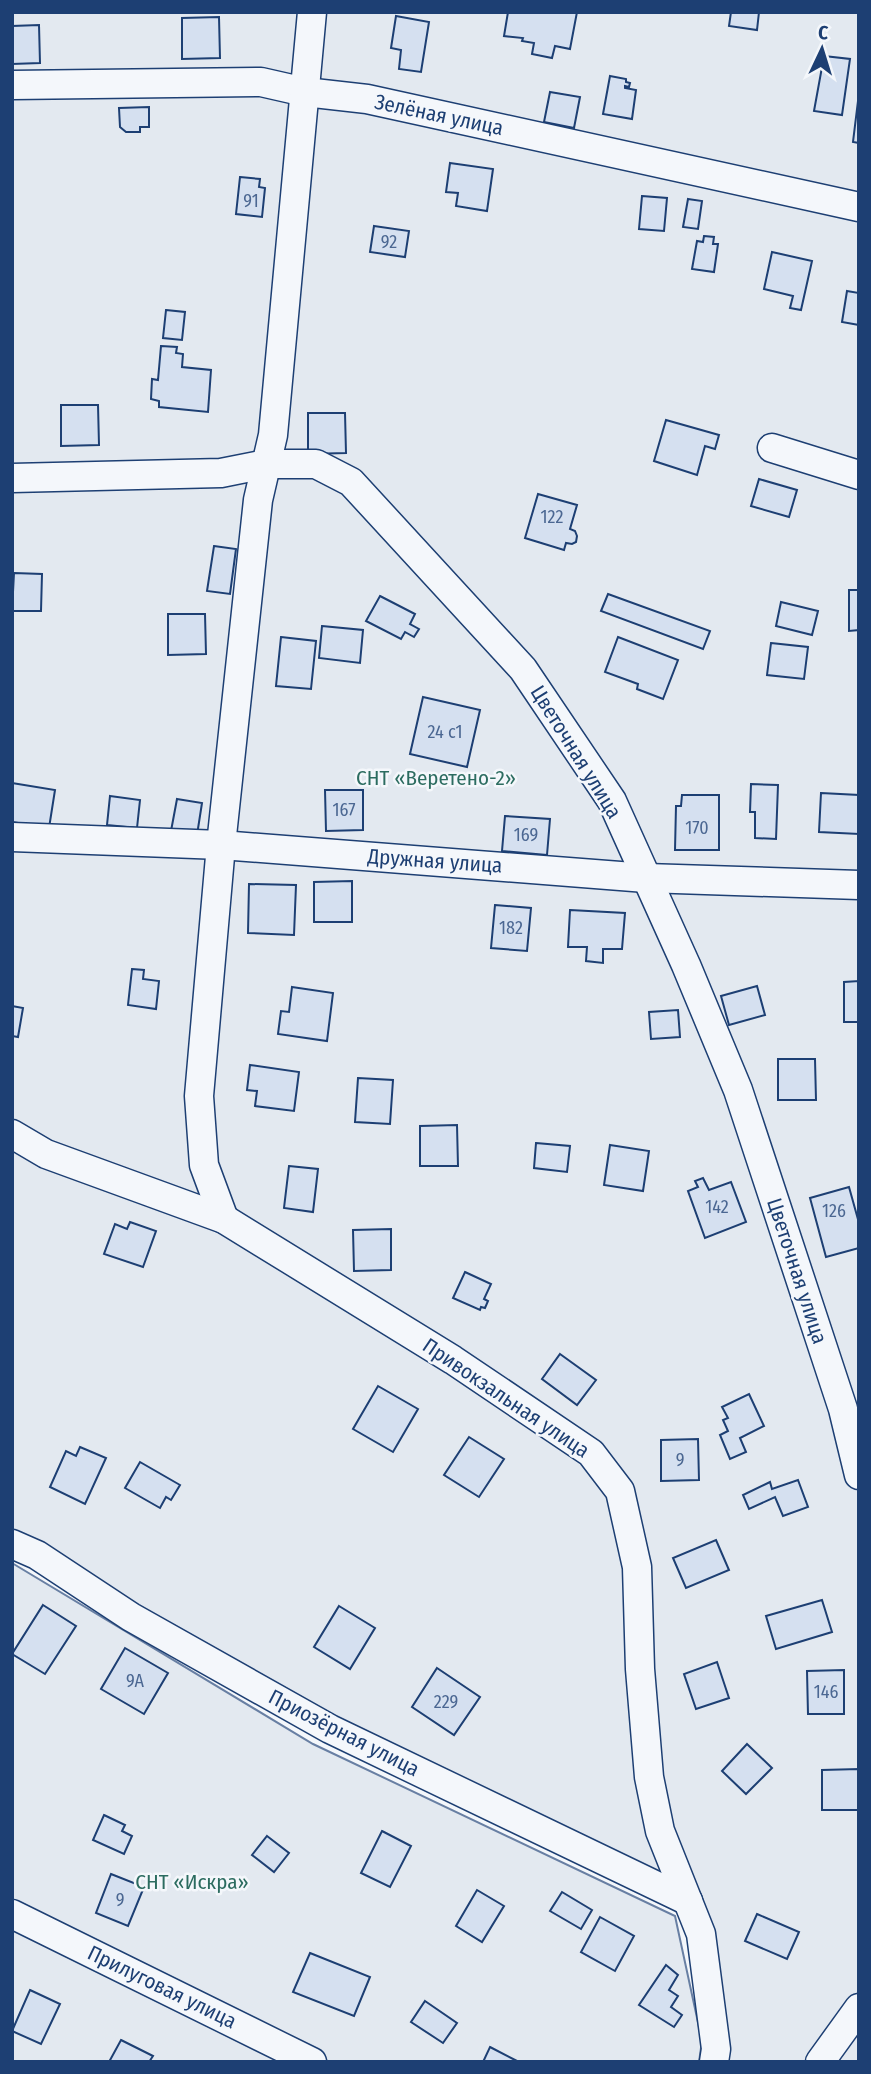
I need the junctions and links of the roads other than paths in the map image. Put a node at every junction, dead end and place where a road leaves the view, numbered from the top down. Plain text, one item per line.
1 (312, 12) edge
2 (12, 85) edge
3 (304, 92) junction
4 (859, 206) edge
5 (772, 448) dead end
6 (266, 464) junction
7 (859, 475) edge
8 (12, 478) edge
9 (12, 837) edge
10 (221, 845) junction
11 (646, 878) junction
12 (859, 885) edge
13 (12, 1134) edge
14 (224, 1219) junction
15 (859, 1475) edge
16 (12, 1544) edge
17 (688, 1901) junction
18 (12, 1913) edge
19 (859, 2008) edge
20 (312, 2062) edge
21 (714, 2062) edge
22 (820, 2062) edge

1 - 3 street
2 - 3 street, Зелёная улица
3 - 4 street, Зелёная улица
3 - 6 street
5 - 7 street
6 - 8 street, Цветочная улица
6 - 10 street
6 - 11 street, Цветочная улица
9 - 10 street, Дружная улица
10 - 11 street, Дружная улица
10 - 14 street
11 - 12 street, Дружная улица
11 - 15 street, Цветочная улица
13 - 14 street, Привокзальная улица
14 - 17 street, Привокзальная улица
16 - 17 street, Приозёрная улица
17 - 21 street, Привокзальная улица
18 - 20 street, Прилуговая улица
19 - 22 street

